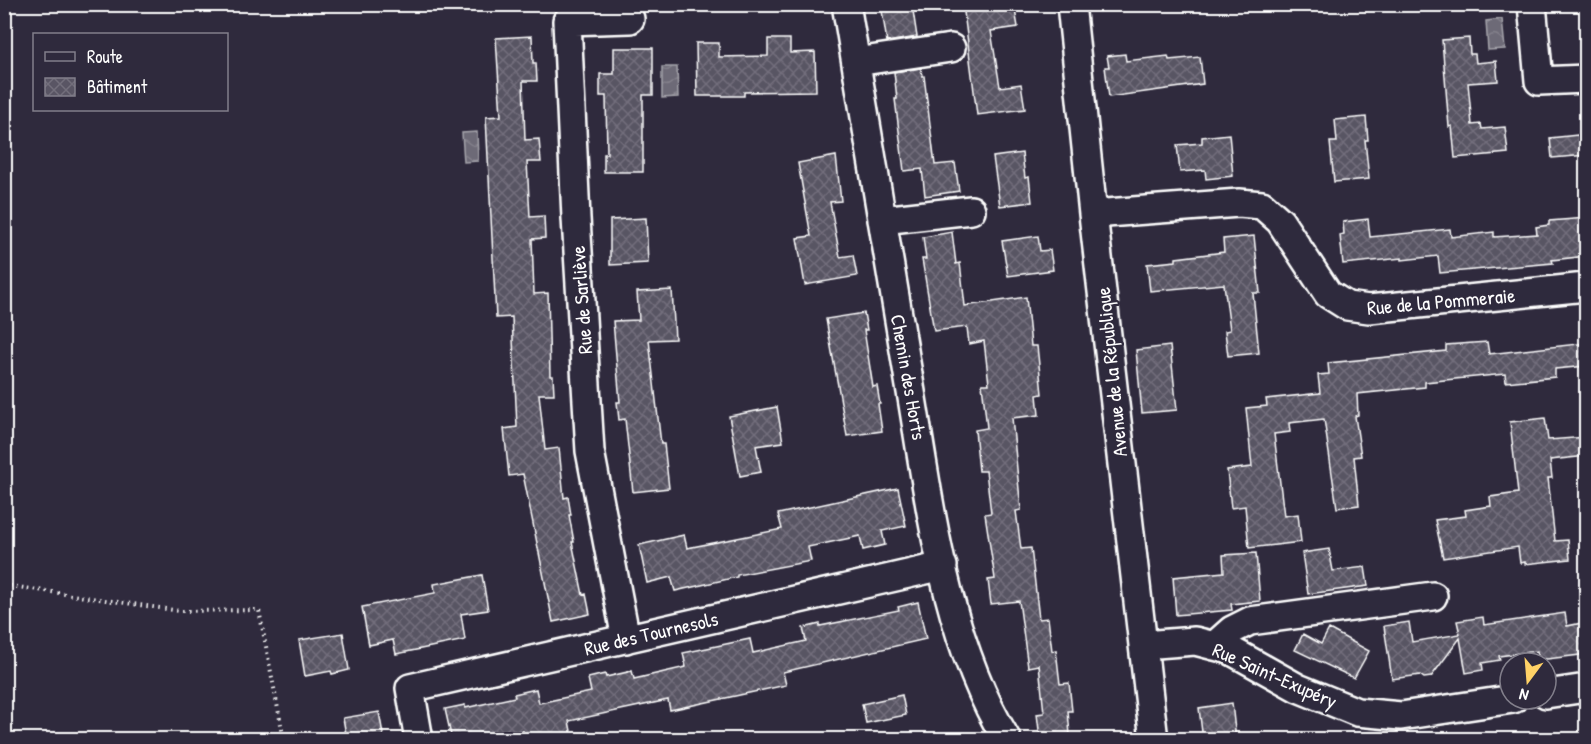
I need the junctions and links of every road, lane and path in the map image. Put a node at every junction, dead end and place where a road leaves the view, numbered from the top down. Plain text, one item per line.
1 (846, 4) edge
2 (1071, 4) edge
3 (1532, 4) edge
4 (630, 19) dead end
5 (951, 48) dead end
6 (856, 62) junction
7 (1587, 79) edge
8 (971, 210) dead end
9 (1093, 214) junction
10 (882, 220) junction
11 (1587, 287) edge
12 (943, 566) junction
13 (4, 585) edge
14 (1433, 596) dead end
15 (626, 639) junction
16 (1143, 645) junction
17 (1214, 646) junction
18 (1587, 688) edge
19 (1558, 692) edge
20 (1498, 701) edge
21 (284, 740) edge
22 (419, 740) edge
23 (1007, 740) edge
24 (1154, 740) edge

1 - 6 street, Chemin des Horts
2 - 9 street, Avenue de la République
3 - 7 street
4 - 15 street, Rue de Sarliève
5 - 6 street
6 - 10 street, Chemin des Horts
8 - 10 street
9 - 11 street, Rue de la Pommeraie
9 - 16 street, Avenue de la République
10 - 12 street, Chemin des Horts
12 - 15 street, Rue des Tournesols
12 - 23 street, Chemin des Horts
13 - 21 path
14 - 17 street
15 - 22 street, Rue des Tournesols
16 - 17 street, Rue Saint-Exupéry
16 - 24 street, Avenue de la République
17 - 20 street, Rue Saint-Exupéry
18 - 19 street

